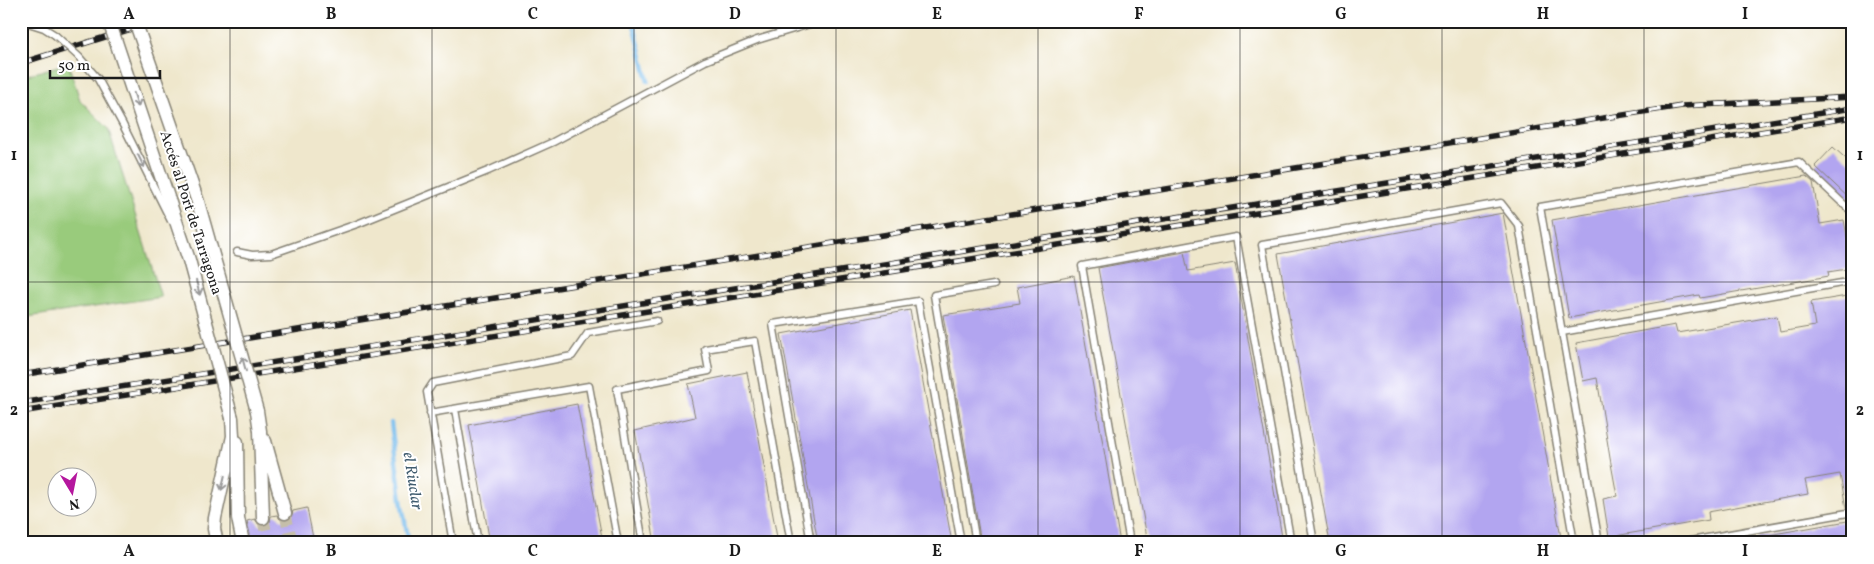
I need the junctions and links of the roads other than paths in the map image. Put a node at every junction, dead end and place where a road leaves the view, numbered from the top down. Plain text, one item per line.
1 (22, 21) edge
2 (109, 21) edge
3 (136, 21) edge
4 (820, 21) edge
5 (1853, 213) edge
6 (237, 252) dead end
7 (190, 260) junction
8 (1853, 281) edge
9 (994, 285) dead end
10 (657, 321) dead end
11 (1562, 332) junction
12 (455, 409) junction
13 (257, 411) junction
14 (430, 413) junction
15 (232, 418) junction
16 (1853, 512) edge
17 (285, 513) tunnel mouth
18 (263, 518) tunnel mouth
19 (217, 543) edge
20 (243, 543) edge
21 (453, 543) edge
22 (478, 543) edge
23 (618, 543) edge
24 (643, 543) edge
25 (791, 543) edge
26 (811, 543) edge
27 (960, 543) edge
28 (976, 543) edge
29 (1130, 543) edge
30 (1291, 543) edge
31 (1314, 543) edge
32 (1574, 543) edge
33 (1599, 543) edge
34 (1679, 543) edge

1 -> 7 lane, bridge
2 -> 7 street, Accés al Port de Tarragona, bridge
13 -> 3 street, Accés al Port de Tarragona, bridge
4 - 6 lane
5 - 11 lane
7 -> 15 street, Accés al Port de Tarragona, bridge
8 - 11 lane
9 - 28 lane
10 - 14 lane
11 - 33 lane
12 - 14 lane
12 - 22 lane
12 - 23 lane
13 - 17 street, Accés al Port de Tarragona
13 - 18 street, Accés al Port de Tarragona
14 - 21 lane
15 -> 19 street, Accés al Port de Tarragona
15 - 20 street, Accés al Port de Tarragona
16 - 34 lane
24 - 25 lane
26 - 27 lane
29 - 30 lane
31 - 32 lane

